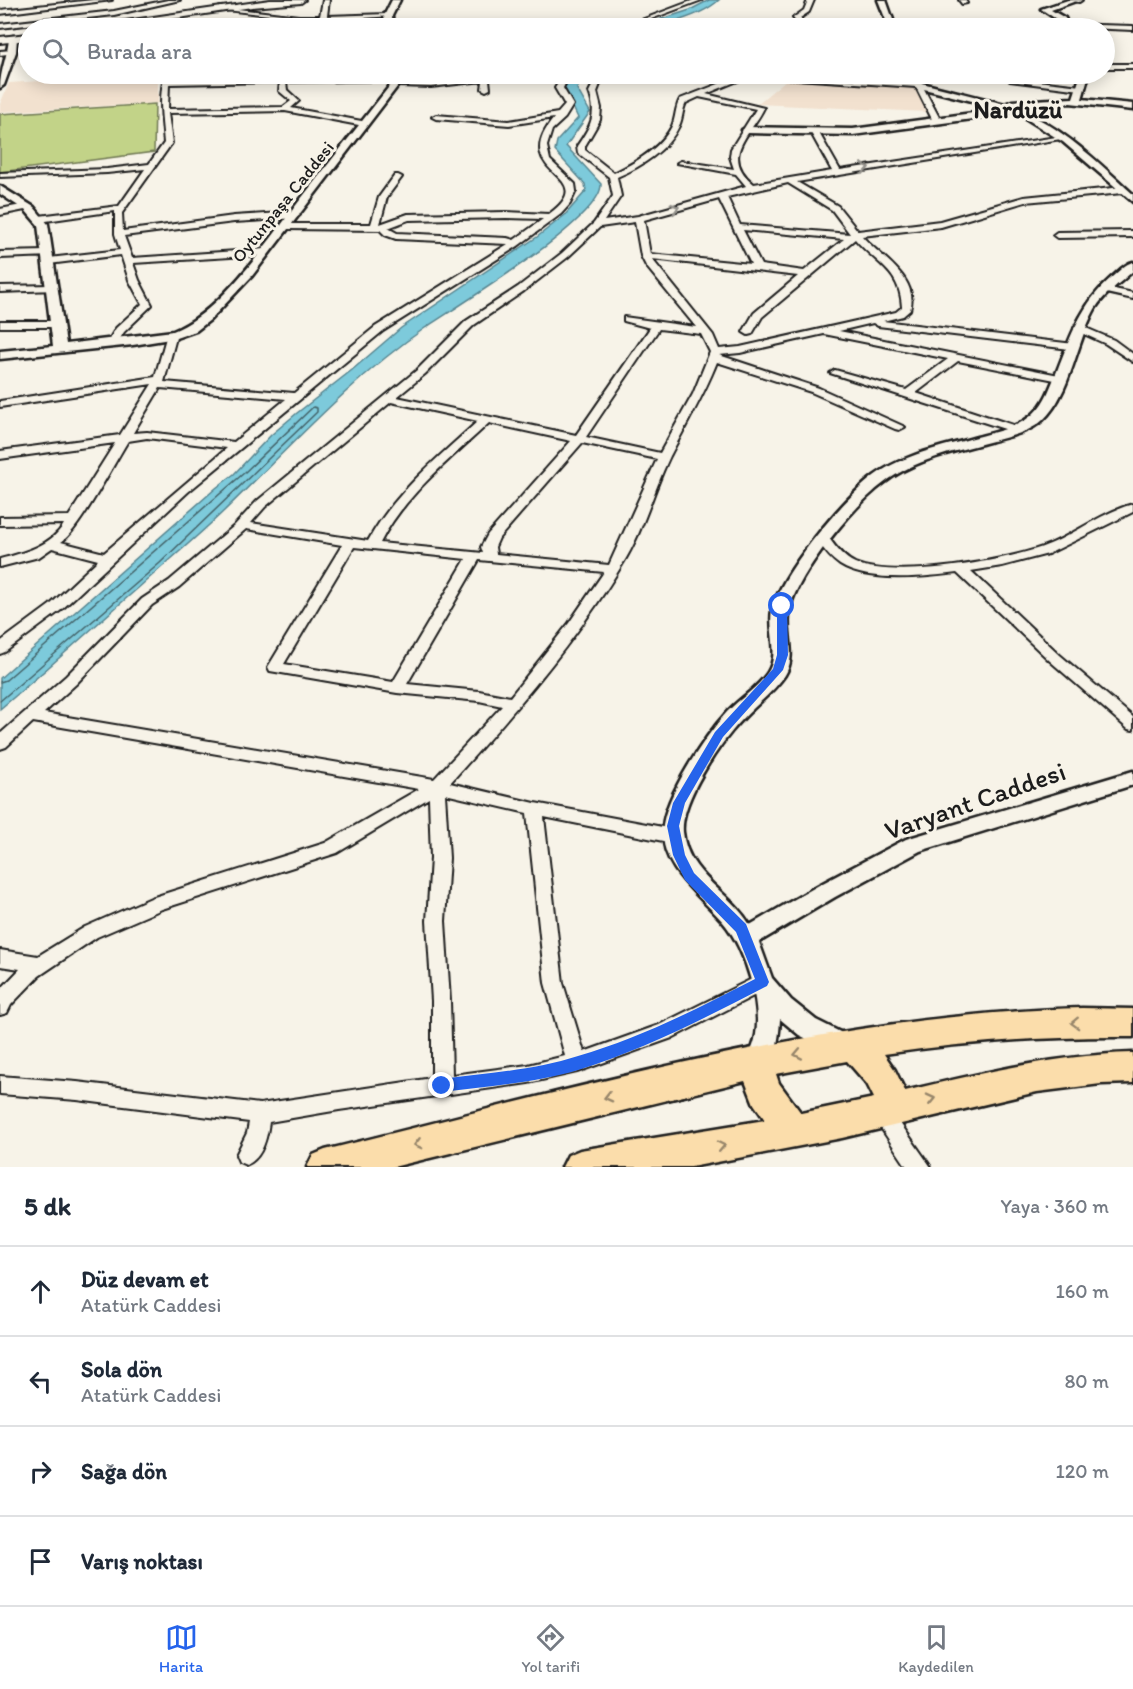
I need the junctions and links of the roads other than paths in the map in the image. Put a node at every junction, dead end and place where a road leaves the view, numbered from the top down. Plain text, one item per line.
1 (34, 0) edge
2 (109, 0) edge
3 (177, 0) edge
4 (301, 0) edge
5 (326, 0) edge
6 (396, 0) edge
7 (699, 0) edge
8 (810, 0) edge
9 (882, 0) edge
10 (1074, 0) edge
11 (39, 8) junction
12 (220, 9) junction
13 (0, 12) edge
14 (388, 16) joint
15 (43, 18) edge
16 (70, 18) edge
17 (165, 18) edge
18 (298, 18) edge
19 (322, 18) edge
20 (344, 18) edge
21 (650, 18) edge
22 (796, 18) edge
23 (889, 18) edge
24 (1059, 18) edge
25 (18, 24) edge
26 (0, 26) edge
27 (1115, 28) edge
28 (1133, 28) edge
29 (13, 38) junction
30 (18, 38) edge
31 (0, 40) edge
32 (12, 52) junction
33 (0, 53) edge
34 (1115, 67) edge
35 (1131, 68) edge
36 (166, 84) edge
37 (283, 84) edge
38 (397, 84) edge
39 (486, 84) edge
40 (561, 84) edge
41 (597, 84) edge
42 (725, 84) edge
43 (903, 84) edge
44 (1046, 84) edge
45 (1082, 84) edge
46 (0, 85) edge
47 (919, 85) junction
48 (1081, 88) junction
49 (486, 89) dead end
50 (700, 95) junction
51 (1077, 100) junction
52 (1133, 107) edge
53 (285, 109) junction
54 (1008, 109) junction
55 (164, 111) junction
56 (562, 116) junction
57 (436, 117) dead end
58 (937, 121) junction
59 (364, 124) junction
60 (747, 130) junction
61 (815, 133) junction
62 (1064, 138) junction
63 (681, 163) dead end
64 (151, 166) junction
65 (739, 172) junction
66 (837, 172) junction
67 (0, 175) edge
68 (613, 176) junction
69 (398, 177) dead end
70 (790, 181) junction
71 (752, 187) junction
72 (0, 189) edge
73 (1123, 190) junction
74 (722, 196) junction
75 (1133, 199) edge
76 (27, 207) junction
77 (121, 208) junction
78 (0, 212) edge
79 (296, 215) junction
80 (550, 218) junction
81 (39, 219) junction
82 (639, 219) junction
83 (597, 225) junction
84 (286, 226) junction
85 (379, 227) junction
86 (738, 227) junction
87 (119, 234) junction
88 (1133, 234) edge
89 (854, 235) junction
90 (1057, 235) dead end
91 (515, 244) junction
92 (265, 252) junction
93 (0, 255) edge
94 (126, 256) junction
95 (646, 256) junction
96 (48, 258) junction
97 (1133, 265) edge
98 (757, 267) junction
99 (804, 274) junction
100 (52, 288) junction
101 (0, 289) edge
102 (1105, 290) junction
103 (1133, 296) edge
104 (628, 319) dead end
105 (864, 321) junction
106 (0, 324) edge
107 (58, 324) junction
108 (656, 326) junction
109 (1079, 328) junction
110 (704, 331) junction
111 (825, 331) junction
112 (748, 332) dead end
113 (172, 334) junction
114 (112, 343) junction
115 (1070, 346) junction
116 (60, 349) junction
117 (0, 355) edge
118 (714, 355) junction
119 (1131, 355) edge
120 (954, 359) junction
121 (835, 373) dead end
122 (1060, 378) junction
123 (159, 383) junction
124 (908, 394) junction
125 (297, 397) junction
126 (390, 399) junction
127 (0, 404) edge
128 (487, 419) junction
129 (899, 427) dead end
130 (1015, 429) junction
131 (126, 436) junction
132 (579, 438) junction
133 (239, 446) junction
134 (0, 456) edge
135 (664, 457) junction
136 (1133, 508) edge
137 (74, 520) junction
138 (0, 521) edge
139 (242, 525) junction
140 (824, 541) junction
141 (350, 542) junction
142 (52, 544) junction
143 (372, 546) junction
144 (483, 556) junction
145 (107, 558) junction
146 (0, 563) edge
147 (960, 568) junction
148 (613, 569) junction
149 (0, 649) edge
150 (397, 688) junction
151 (514, 703) junction
152 (30, 716) junction
153 (1133, 725) edge
154 (0, 743) edge
155 (1133, 778) edge
156 (437, 786) junction
157 (535, 809) junction
158 (673, 836) junction
159 (746, 939) junction
160 (0, 958) edge
161 (41, 965) junction
162 (762, 982) junction
163 (0, 1007) edge
164 (1133, 1023) edge
165 (848, 1045) junction
166 (577, 1064) junction
167 (755, 1064) junction
168 (1133, 1068) edge
169 (0, 1085) edge
170 (442, 1086) junction
171 (887, 1110) junction
172 (260, 1114) junction
173 (793, 1131) junction
174 (246, 1155) dead end
175 (324, 1167) edge
176 (580, 1167) edge
177 (920, 1167) edge

1 - 11 street
2 - 11 street
3 - 16 street
4 - 12 main road
5 - 19 street
6 - 14 street
7 - 21 street
8 - 22 street
9 - 23 street
10 - 24 street
11 - 13 street
11 - 15 street
12 - 17 main road
12 - 18 street
14 - 20 street
25 - 26 street
27 - 28 street
29 - 30 main road
29 - 31 main road
29 - 32 street
32 - 33 street
32 - 46 street
34 - 35 street
36 - 55 street
37 - 53 street
38 - 59 street, Oytunpaşa Caddesi
39 - 49 street
40 - 56 street
41 - 68 street
42 - 50 street
43 - 47 street
44 - 48 street
45 - 48 street
47 - 54 street
47 - 58 street
48 - 51 street
50 - 60 street
50 - 68 street
51 - 52 street
51 - 54 street
53 - 55 street
53 - 59 street
54 - 58 street
54 - 62 street
55 - 64 street
56 - 57 street
56 - 80 street
58 - 61 street
59 - 79 street, Oytunpaşa Caddesi
60 - 61 street
60 - 65 street
61 - 66 street
66 -> 62 street
62 - 73 street
63 - 65 street
64 - 67 street
64 - 77 street
65 - 71 street
66 - 70 street
68 - 83 street
69 - 85 street
70 - 71 street
70 - 89 street
71 - 74 street
72 - 76 street
73 - 75 street
73 - 89 street
82 -> 74 street
74 - 86 street
76 - 78 street
76 - 81 street
77 - 81 street
77 - 87 street
79 - 84 street, Oytunpaşa Caddesi
79 - 87 street
80 - 85 street
80 - 91 street
81 - 96 street
82 - 83 street
82 - 95 street
83 - 126 street
84 - 85 street
84 - 92 street, Oytunpaşa Caddesi
85 - 91 street
86 - 89 street
86 - 98 street
87 - 94 street
88 - 90 street
89 - 99 street
89 - 105 street
91 - 125 street
92 - 94 street
92 - 113 street, Oytunpaşa Caddesi
93 - 96 street
94 - 96 street
94 - 114 street
95 - 98 street
95 - 110 street
96 - 100 street
97 - 102 street
98 - 99 street
99 - 112 street
100 - 101 street
100 - 107 street
102 - 103 street
102 - 109 street
104 - 108 street
105 - 111 street
105 - 115 street
106 - 107 street
107 - 116 street
108 - 110 street
108 - 132 street
109 - 115 street
109 - 119 street
110 - 118 street
111 - 118 street
111 - 120 street
113 - 114 street, Oytunpaşa Caddesi
113 - 123 street
114 - 116 street, Oytunpaşa Caddesi
115 - 122 street
116 - 117 street, Oytunpaşa Caddesi
118 - 129 street
118 - 135 street
120 - 122 street
120 - 124 street
121 - 124 street
122 - 130 street
123 - 125 street
123 - 127 street
123 - 131 street
124 - 130 street
125 - 133 street
126 - 128 street
126 - 139 street
128 - 132 street
128 - 143 street
130 - 140 street
131 - 133 street
131 - 134 street
131 - 137 street
132 - 135 street
132 - 144 street
133 - 145 street
135 - 148 street
136 - 147 street
137 - 138 street
137 - 142 street
139 - 141 street
139 - 152 street
140 - 147 street
140 - 158 street
141 - 143 street
141 - 150 street
142 - 145 street
142 - 146 street
143 - 144 street
144 - 148 street
144 - 150 street
145 - 149 street
147 - 153 street
148 - 151 street
150 - 151 street
151 - 156 street
152 - 154 street
152 - 156 street
155 - 159 street, Varyant Caddesi
156 - 157 street
156 - 161 street
156 - 170 street
157 - 158 street
157 - 166 street
158 - 159 street
159 - 162 street
160 - 161 street
161 - 163 street
162 - 165 street
162 - 166 street
162 - 167 street
164 -> 165 highway
165 -> 167 highway
165 - 171 highway
166 - 170 street
167 - 173 highway
167 -> 175 highway
171 -> 168 highway
169 - 172 street
170 - 172 street
171 - 173 highway
171 - 177 street
172 - 174 street
176 -> 173 highway

